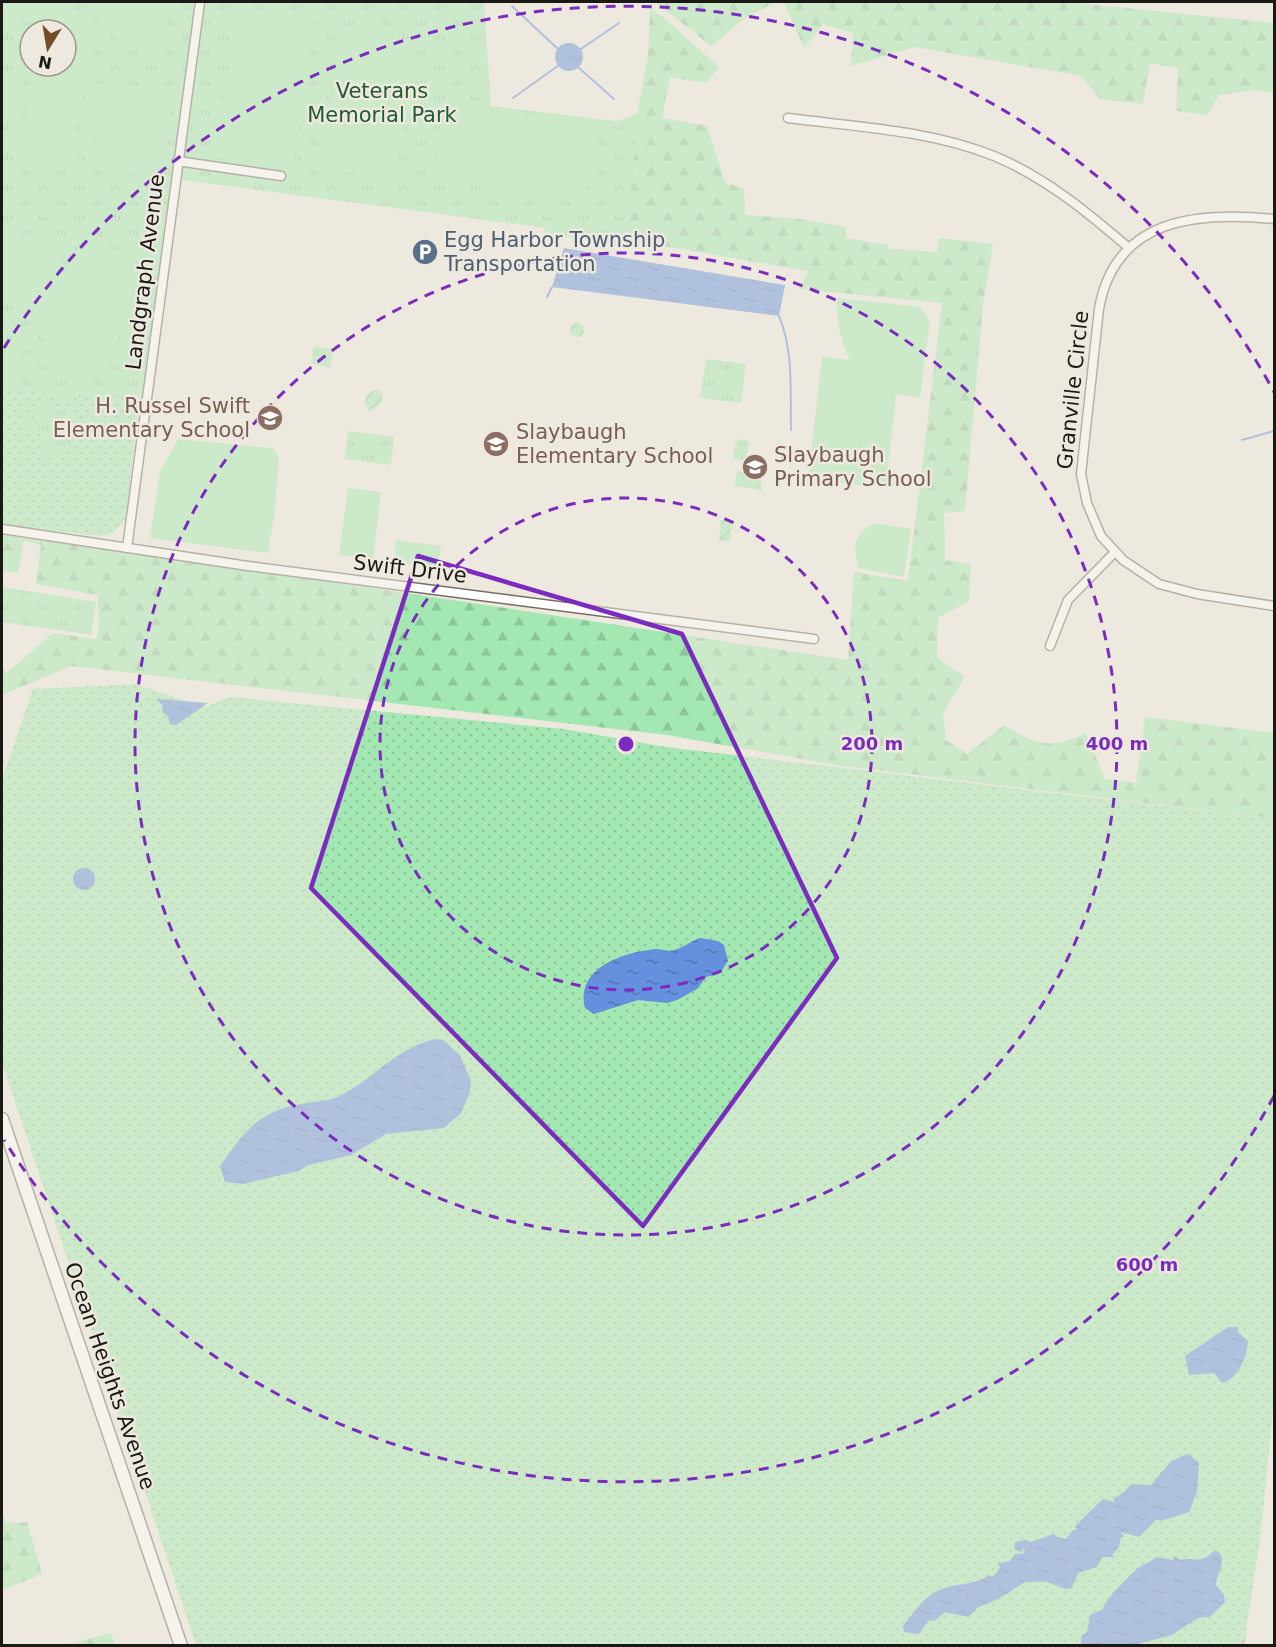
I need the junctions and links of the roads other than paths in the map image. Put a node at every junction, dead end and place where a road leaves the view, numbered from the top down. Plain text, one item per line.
1 (200, 2) edge
2 (788, 118) dead end
3 (177, 161) junction
4 (281, 176) dead end
5 (1275, 219) edge
6 (1129, 248) junction
7 (2, 529) edge
8 (127, 548) junction
9 (1115, 552) junction
10 (1275, 606) edge
11 (814, 639) dead end
12 (1050, 646) dead end
13 (2, 1121) edge
14 (181, 1646) edge

1 - 3 street, Landgraph Avenue
2 - 6 street
3 - 4 street
3 - 8 street, Landgraph Avenue
5 - 6 street, Granville Circle
6 - 9 street, Granville Circle
7 - 8 street, Swift Drive
8 - 11 street, Swift Drive
9 - 10 street, Granville Circle
9 - 12 street
13 - 14 main road, Ocean Heights Avenue

